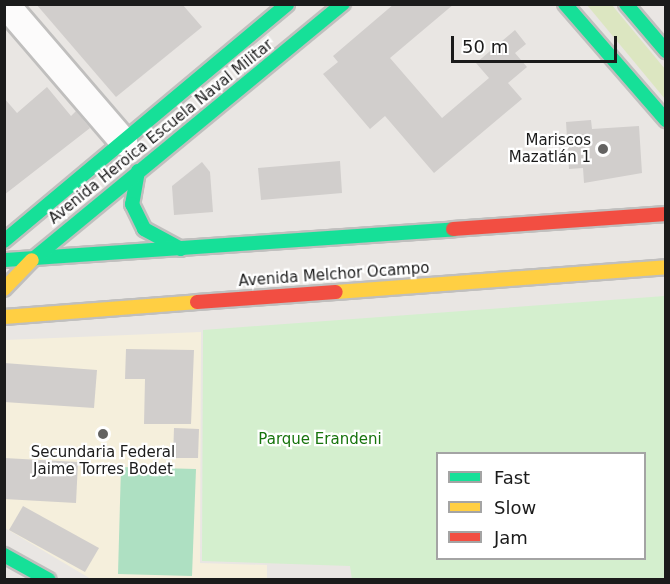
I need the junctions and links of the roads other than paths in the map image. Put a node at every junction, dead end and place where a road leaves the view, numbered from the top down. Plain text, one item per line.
1 (5, 4) edge
2 (287, 4) edge
3 (343, 4) edge
4 (565, 4) edge
5 (626, 4) edge
6 (666, 51) edge
7 (666, 120) edge
8 (123, 141) junction
9 (138, 171) junction
10 (666, 214) edge
11 (4, 241) edge
12 (181, 249) junction
13 (4, 260) edge
14 (32, 260) junction
15 (666, 267) edge
16 (4, 290) edge
17 (4, 317) edge
18 (4, 555) edge
19 (49, 579) edge

1 - 8 street
2 - 8 main road, Avenida Heroica Escuela Naval Militar
3 - 9 main road, Avenida Heroica Escuela Naval Militar
4 - 7 main road
5 - 6 main road
8 - 11 main road, Avenida Heroica Escuela Naval Militar
9 - 12 main road
9 - 14 main road, Avenida Heroica Escuela Naval Militar
10 - 12 main road
12 - 14 main road
13 - 14 main road
14 - 16 main road, Avenida Heroica Escuela Naval Militar
15 - 17 main road, Avenida Melchor Ocampo
18 - 19 main road

